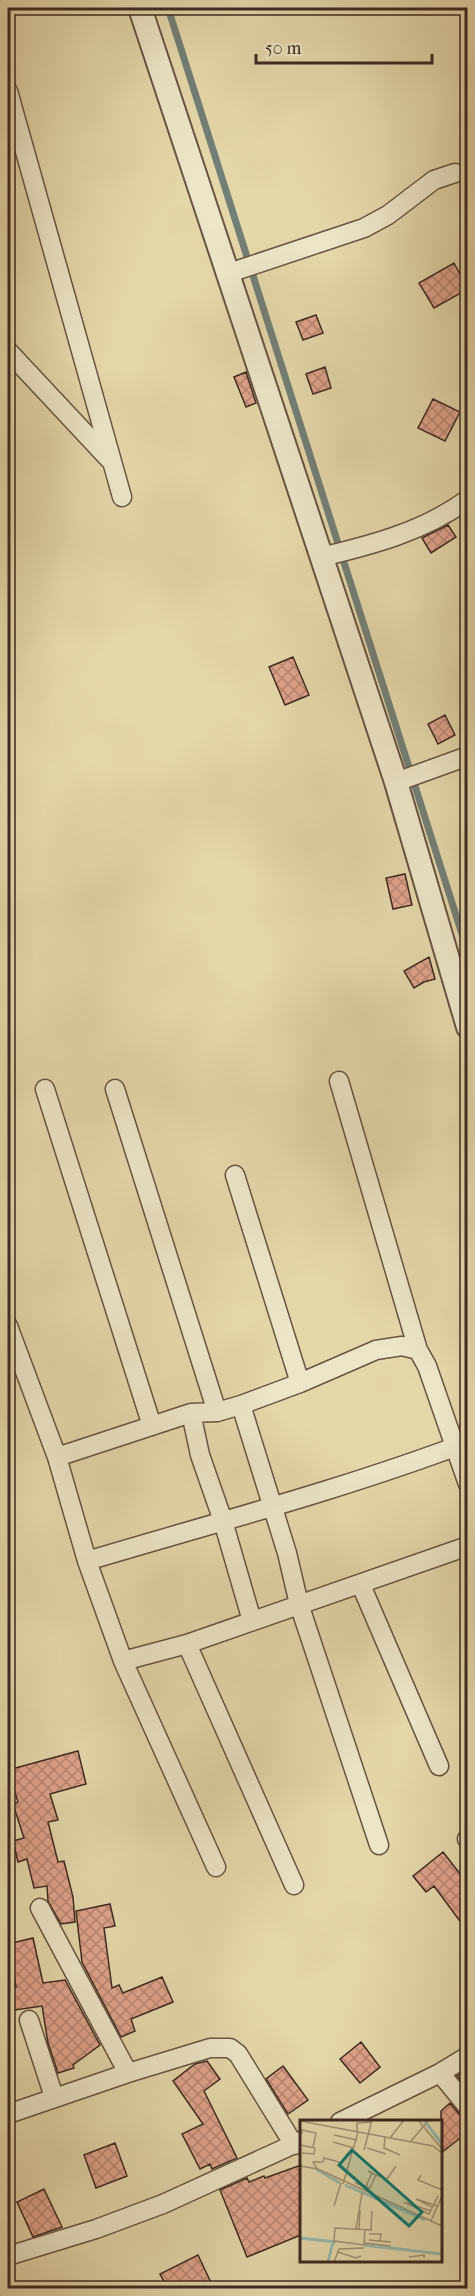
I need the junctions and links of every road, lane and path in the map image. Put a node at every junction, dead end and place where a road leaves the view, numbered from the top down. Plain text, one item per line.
1 (140, 8) edge
2 (8, 92) edge
3 (455, 173) dead end
4 (233, 272) junction
5 (8, 351) edge
6 (112, 463) junction
7 (122, 497) dead end
8 (468, 499) edge
9 (328, 556) junction
10 (464, 758) edge
11 (402, 780) junction
12 (467, 1022) edge
13 (339, 1081) dead end
14 (45, 1089) dead end
15 (115, 1089) dead end
16 (235, 1175) dead end
17 (8, 1326) edge
18 (418, 1350) junction
19 (300, 1383) junction
20 (241, 1405) junction
21 (216, 1412) junction
22 (191, 1413) junction
23 (152, 1426) junction
24 (461, 1444) edge
25 (57, 1457) junction
26 (468, 1484) edge
27 (273, 1506) junction
28 (223, 1521) junction
29 (468, 1546) edge
30 (87, 1561) junction
31 (361, 1585) junction
32 (299, 1604) junction
33 (252, 1621) junction
34 (187, 1644) junction
35 (123, 1661) junction
36 (439, 1766) dead end
37 (379, 1845) dead end
38 (216, 1867) dead end
39 (294, 1885) dead end
40 (40, 1908) dead end
41 (29, 2020) dead end
42 (468, 2056) edge
43 (128, 2073) junction
44 (441, 2073) junction
45 (54, 2097) junction
46 (468, 2107) edge
47 (8, 2114) edge
48 (344, 2120) edge
49 (297, 2143) edge
50 (8, 2256) edge

1 - 4 street
2 - 6 street
3 - 4 street
4 - 9 street
5 - 6 street
6 - 7 street
8 - 9 street
9 - 11 street
10 - 11 street
11 - 12 street
13 - 18 street
14 - 23 street
15 - 21 street
16 - 19 street
17 - 25 street
18 - 19 street
18 - 24 street
19 - 20 street
20 - 21 street
20 - 27 street
21 - 22 street
22 - 23 street
22 - 28 street
23 - 25 street
24 - 26 street
24 - 27 street
25 - 30 street
27 - 28 street
27 - 32 street
28 - 30 street
28 - 33 street
29 - 31 street
30 - 35 street
31 - 32 street
31 - 36 street
32 - 33 street
32 - 37 street
33 - 34 street
34 - 35 street
34 - 39 street
35 - 38 street
40 - 43 street
41 - 45 street
42 - 44 street
43 - 45 street
43 - 49 street
44 - 46 street
44 - 48 street
45 - 47 street
49 - 50 street

